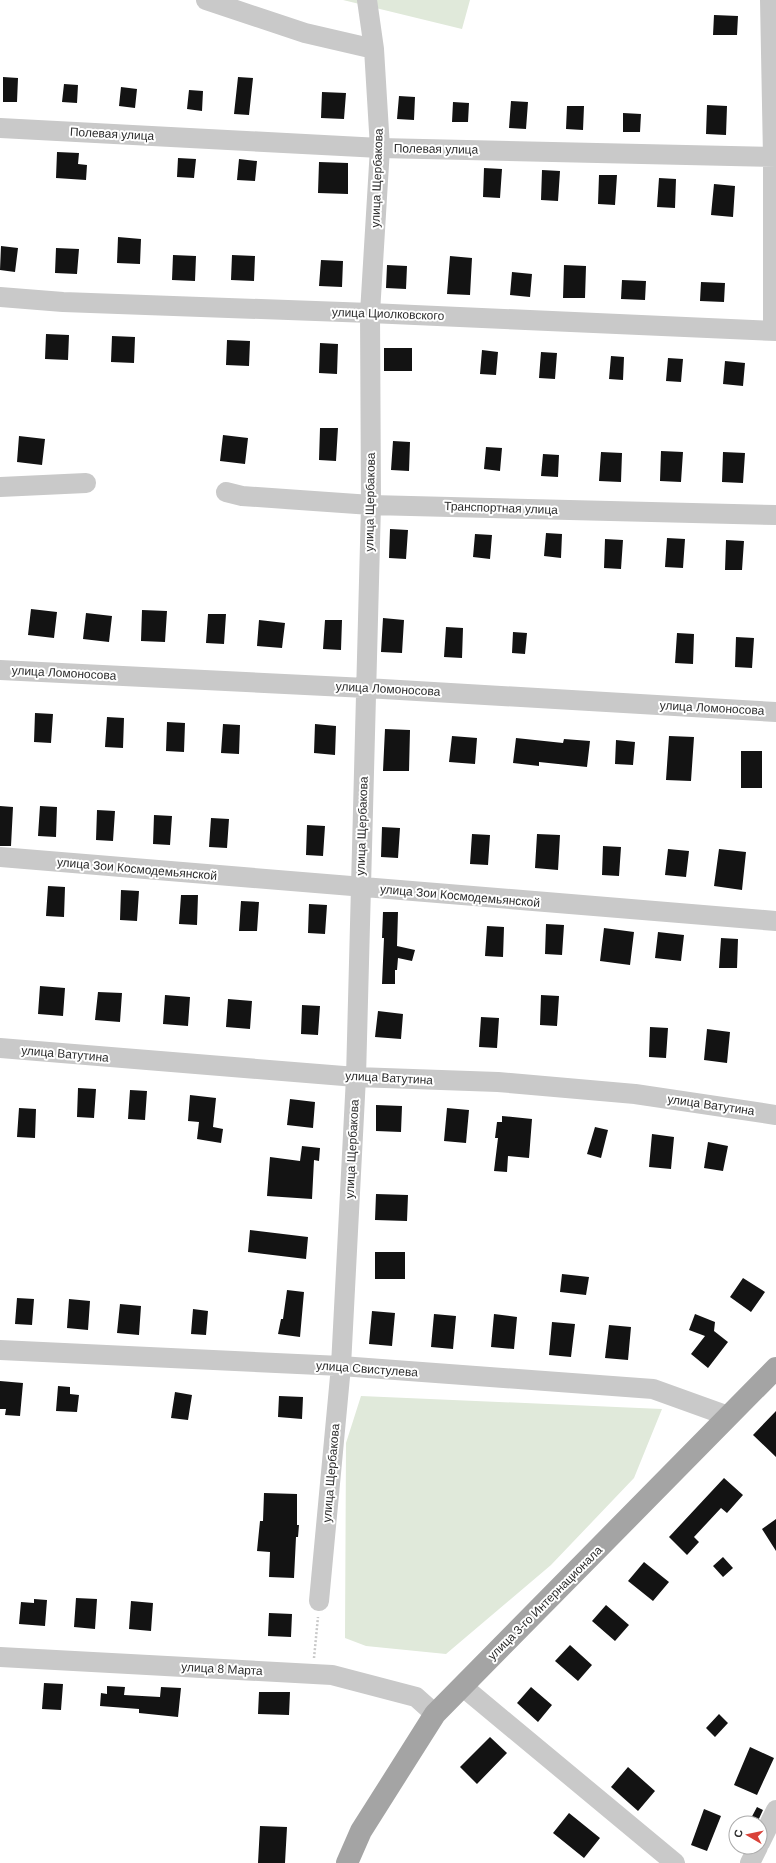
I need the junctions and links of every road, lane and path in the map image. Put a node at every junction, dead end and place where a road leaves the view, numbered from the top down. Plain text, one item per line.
1 (206, 0) edge
2 (367, 0) edge
3 (770, 0) edge
4 (374, 49) junction
5 (0, 128) edge
6 (380, 148) junction
7 (775, 157) edge
8 (0, 297) edge
9 (370, 313) junction
10 (774, 331) edge
11 (86, 483) dead end
12 (0, 487) edge
13 (226, 492) dead end
14 (371, 505) junction
15 (776, 516) edge
16 (0, 670) edge
17 (366, 688) junction
18 (776, 712) edge
19 (0, 857) edge
20 (360, 888) junction
21 (776, 921) edge
22 (0, 1048) edge
23 (356, 1077) junction
24 (776, 1115) edge
25 (0, 1350) edge
26 (341, 1366) junction
27 (776, 1368) edge
28 (728, 1416) junction
29 (319, 1602) joint
30 (0, 1657) edge
31 (312, 1674) junction
32 (462, 1686) junction
33 (435, 1714) junction
34 (776, 1810) edge
35 (768, 1826) edge
36 (347, 1863) edge
37 (675, 1863) edge

1 - 4 street
2 - 4 street, улица Щербакова
3 - 7 street
4 - 6 street, улица Щербакова
5 - 6 street, Полевая улица
6 - 7 street, Полевая улица
6 - 9 street, улица Щербакова
7 - 10 street
8 - 9 street, улица Циолковского
9 - 10 street, улица Циолковского
9 - 14 street, улица Щербакова
11 - 12 street
13 - 14 street, Транспортная улица
14 - 15 street, Транспортная улица
14 - 17 street, улица Щербакова
16 - 17 street, улица Ломоносова
17 - 18 street, улица Ломоносова
17 - 20 street, улица Щербакова
19 - 20 street, улица Зои Космодемьянской
20 - 21 street, улица Зои Космодемьянской
20 - 23 street, улица Щербакова
22 - 23 street, улица Ватутина
23 - 24 street, улица Ватутина
23 - 26 street, улица Щербакова
25 - 26 street, улица Свистулева
26 - 28 street, улица Свистулева
26 - 29 street, улица Щербакова
27 - 28 main road, улица 3-го Интернационала
28 - 32 main road, улица 3-го Интернационала
29 - 31 path
30 - 31 street, улица 8 Марта
31 - 33 street, улица 8 Марта
32 - 33 main road, улица 3-го Интернационала
32 - 37 street
33 - 36 main road, улица 3-го Интернационала
34 - 35 street

